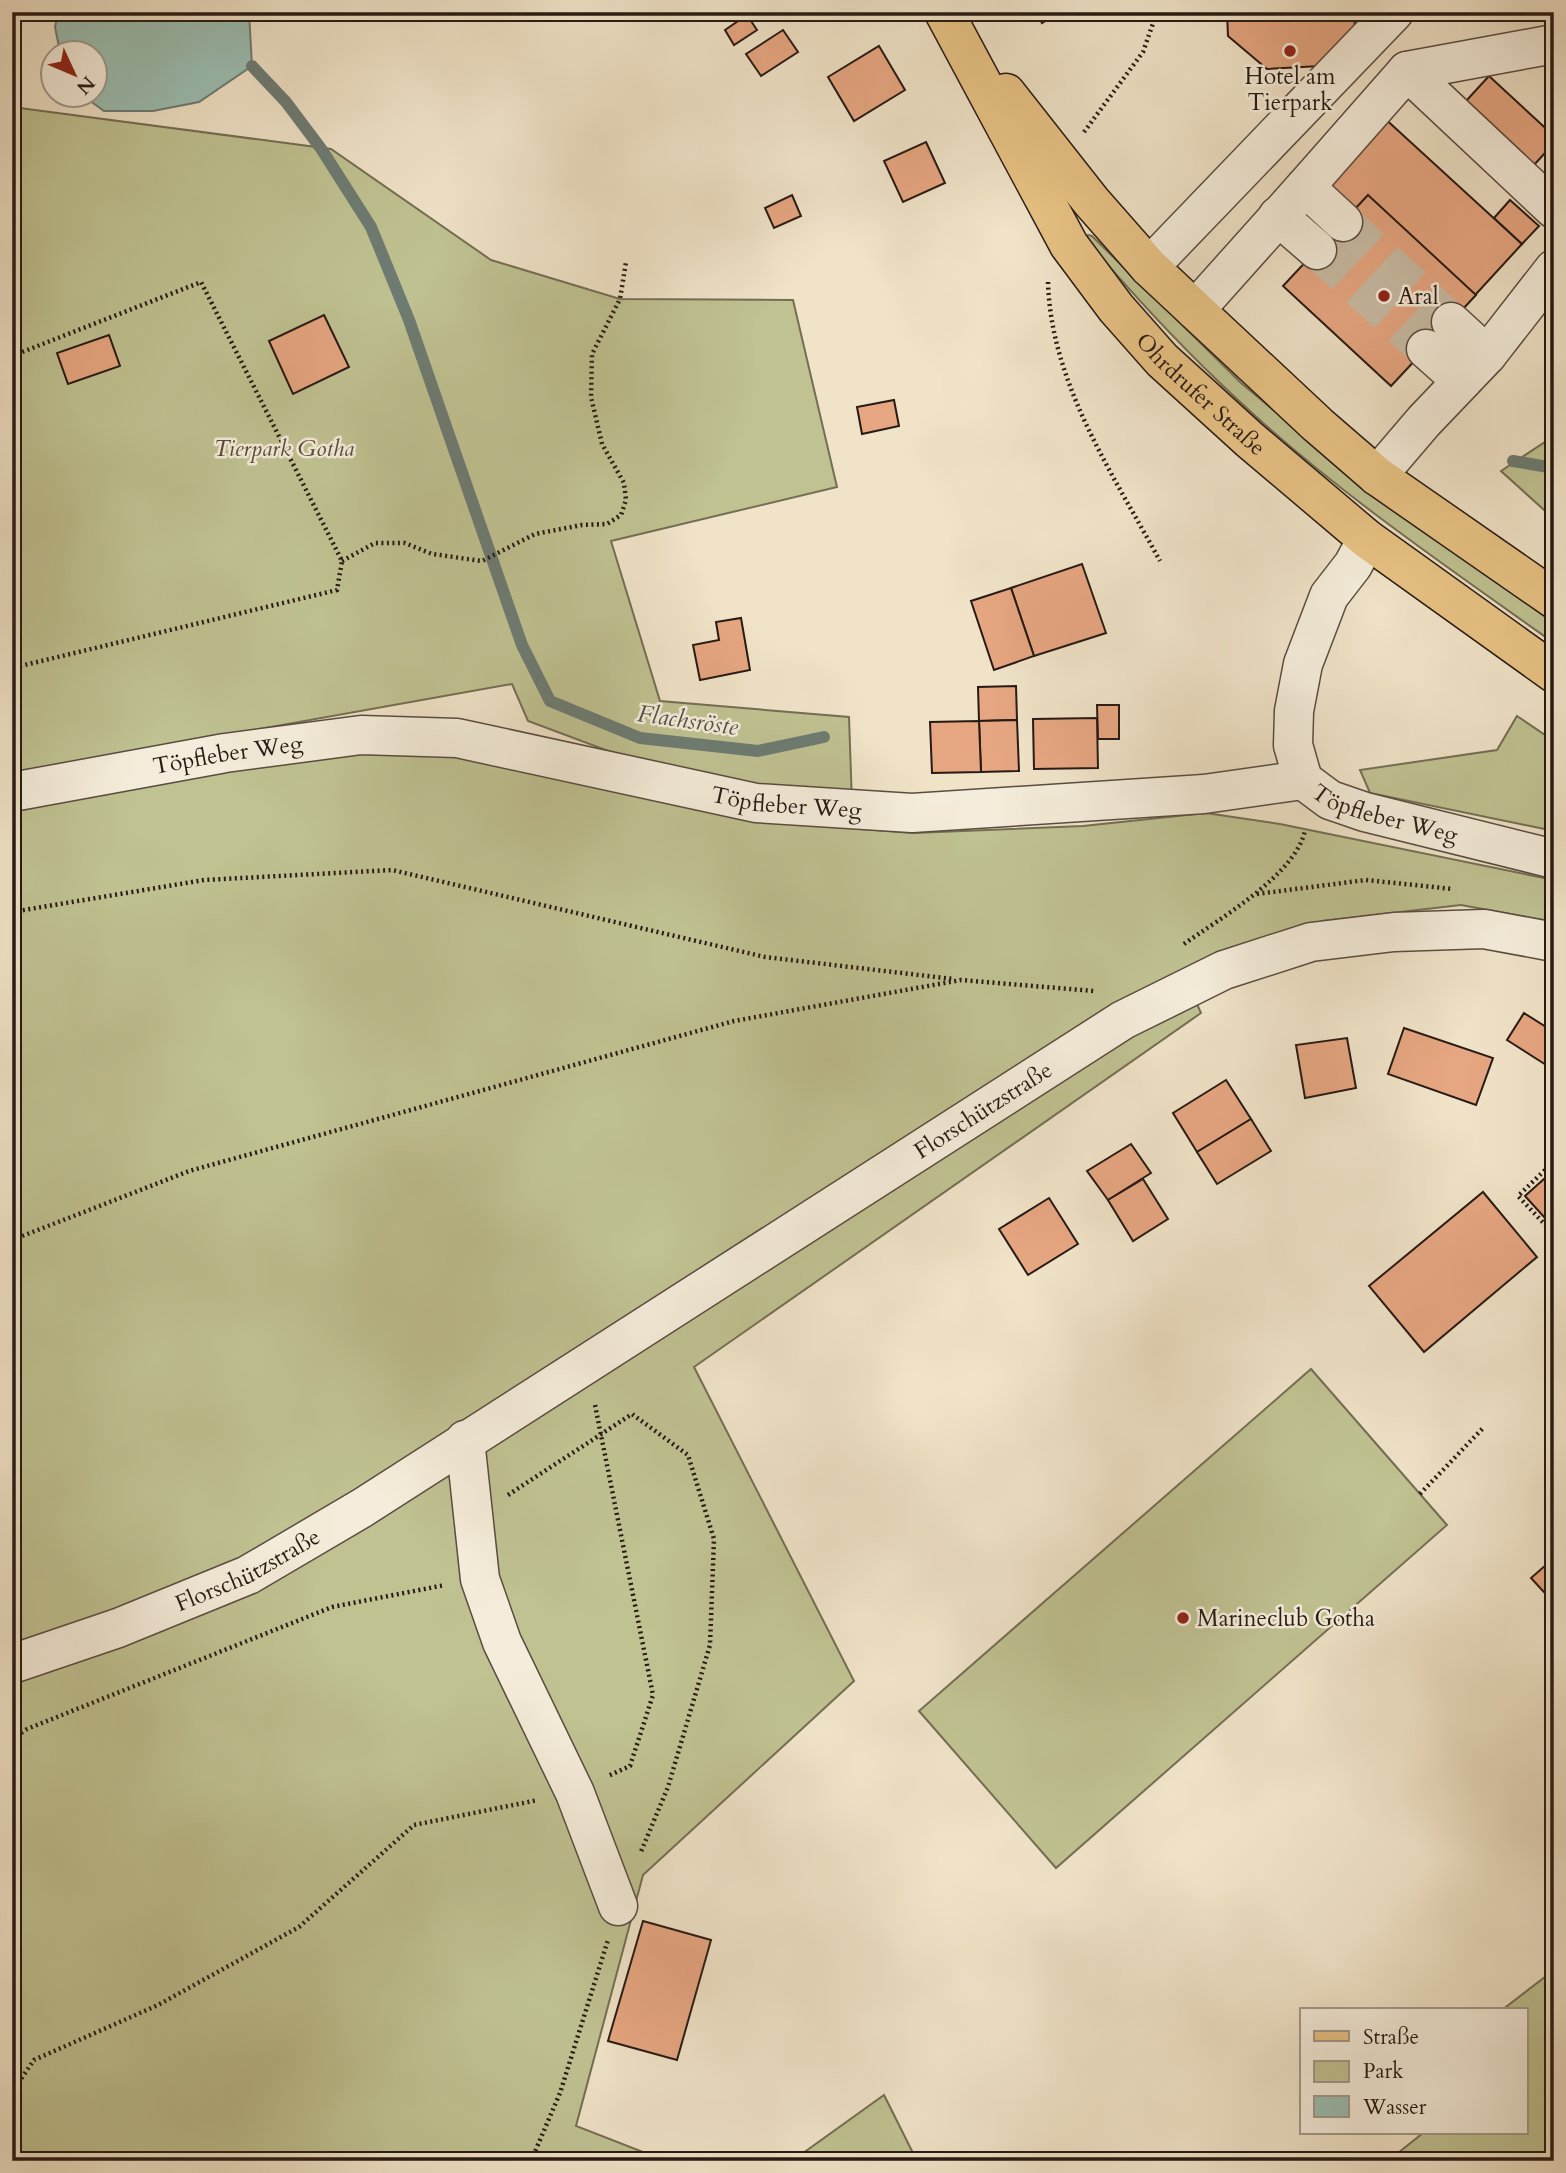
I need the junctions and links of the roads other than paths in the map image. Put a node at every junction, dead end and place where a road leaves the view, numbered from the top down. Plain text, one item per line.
1 (1394, 12) edge
2 (947, 18) edge
3 (1554, 44) edge
4 (1407, 71) junction
5 (1045, 160) junction
6 (1305, 187) junction
7 (1091, 201) joint
8 (1554, 209) edge
9 (1278, 216) junction
10 (1343, 222) tunnel mouth
11 (1317, 250) tunnel mouth
12 (1149, 267) junction
13 (1554, 269) edge
14 (1195, 310) junction
15 (1438, 335) tunnel mouth
16 (1475, 368) junction
17 (1377, 476) junction
18 (1367, 539) junction
19 (1554, 599) edge
20 (1554, 673) edge
21 (1303, 780) junction
22 (12, 792) edge
23 (1554, 859) edge
24 (1554, 942) edge
25 (465, 1440) junction
26 (12, 1664) edge
27 (618, 1906) road end

1 - 12 street
2 - 5 main road, Ohrdrufer Straße
2 - 5 main road, Ohrdrufer Straße
3 - 4 street
4 - 6 street
4 - 8 street
5 - 7 street
5 - 18 main road, Ohrdrufer Straße
6 - 9 street
6 - 10 street
7 - 12 main road
9 - 11 street
9 - 14 street
12 - 14 main road
13 - 16 street
14 - 17 main road
15 - 16 street
16 - 17 street
17 - 19 main road
18 - 20 main road, Ohrdrufer Straße
18 - 21 street
21 - 22 street, Töpfleber Weg
21 - 23 street, Töpfleber Weg
24 - 25 street, Florschützstraße
25 - 26 street, Florschützstraße
25 - 27 street

